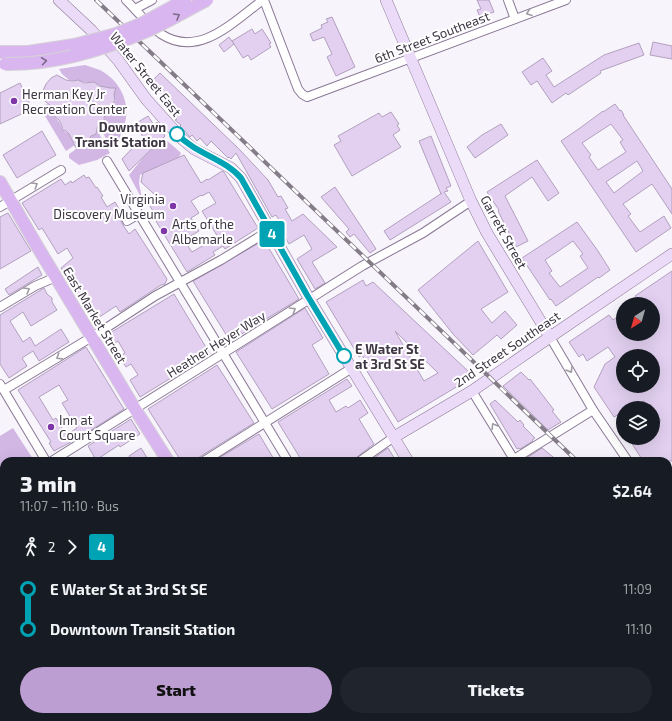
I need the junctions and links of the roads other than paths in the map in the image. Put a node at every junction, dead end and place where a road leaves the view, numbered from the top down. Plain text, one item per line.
1 (59, 0) edge
2 (126, 0) edge
3 (152, 0) edge
4 (185, 0) edge
5 (207, 0) edge
6 (264, 0) edge
7 (386, 0) edge
8 (508, 0) edge
9 (566, 0) edge
10 (135, 9) junction
11 (515, 19) junction
12 (0, 52) edge
13 (411, 58) junction
14 (2, 64) edge
15 (107, 161) dead end
16 (60, 170) dead end
17 (0, 182) edge
18 (471, 201) junction
19 (5, 204) edge
20 (139, 214) junction
21 (127, 221) dead end
22 (270, 230) junction
23 (671, 256) edge
24 (56, 277) junction
25 (180, 283) junction
26 (310, 299) junction
27 (0, 307) edge
28 (92, 336) junction
29 (550, 337) junction
30 (231, 342) dead end
31 (235, 350) dead end
32 (223, 352) junction
33 (213, 359) dead end
34 (352, 368) junction
35 (2, 387) edge
36 (472, 391) junction
37 (135, 409) junction
38 (593, 410) junction
39 (265, 423) junction
40 (394, 437) junction
41 (44, 457) edge
42 (58, 457) edge
43 (165, 457) edge
44 (210, 457) edge
45 (286, 457) edge
46 (366, 457) edge
47 (406, 457) edge
48 (512, 457) edge
49 (519, 457) edge
50 (625, 457) edge

1 - 22 street, Water Street East
2 - 10 street
3 - 10 street
4 - 12 main road, bridge
14 -> 5 main road, bridge
6 - 10 street
6 - 13 street, 6th Street Southeast
7 - 13 street, Garrett Street
8 - 11 street
9 -> 11 street, 6th Street Southeast
11 - 13 street, 6th Street Southeast
13 - 18 street, Garrett Street
15 - 20 street
19 -> 16 street
17 - 19 main road, East Market Street
18 - 26 street, Heather Heyer Way
18 - 29 street, Garrett Street
19 - 24 main road, East Market Street
20 - 21 street
20 - 25 street
22 - 25 street
22 - 26 street, Water Street East
23 - 29 street, 2nd Street Southeast
27 -> 24 street
24 - 28 main road, East Market Street
25 - 28 street
25 - 32 street
32 -> 26 street, Heather Heyer Way
26 - 34 street, Water Street East
28 -> 35 street
28 - 37 main road, East Market Street
29 - 36 street, 2nd Street Southeast
29 -> 38 street, Garrett Street
30 - 32 street
31 - 32 street
32 - 33 street
32 - 37 street, Heather Heyer Way
32 - 39 street
34 - 39 street
34 - 40 street, Water Street East
35 - 41 street
36 - 40 street, 2nd Street Southeast
48 -> 36 street
37 - 42 street, Heather Heyer Way
37 - 43 main road, East Market Street
38 - 49 street
38 - 50 street, Garrett Street
39 - 44 street
39 - 45 street
40 - 46 street, 2nd Street Southeast
40 - 47 street, Water Street East

